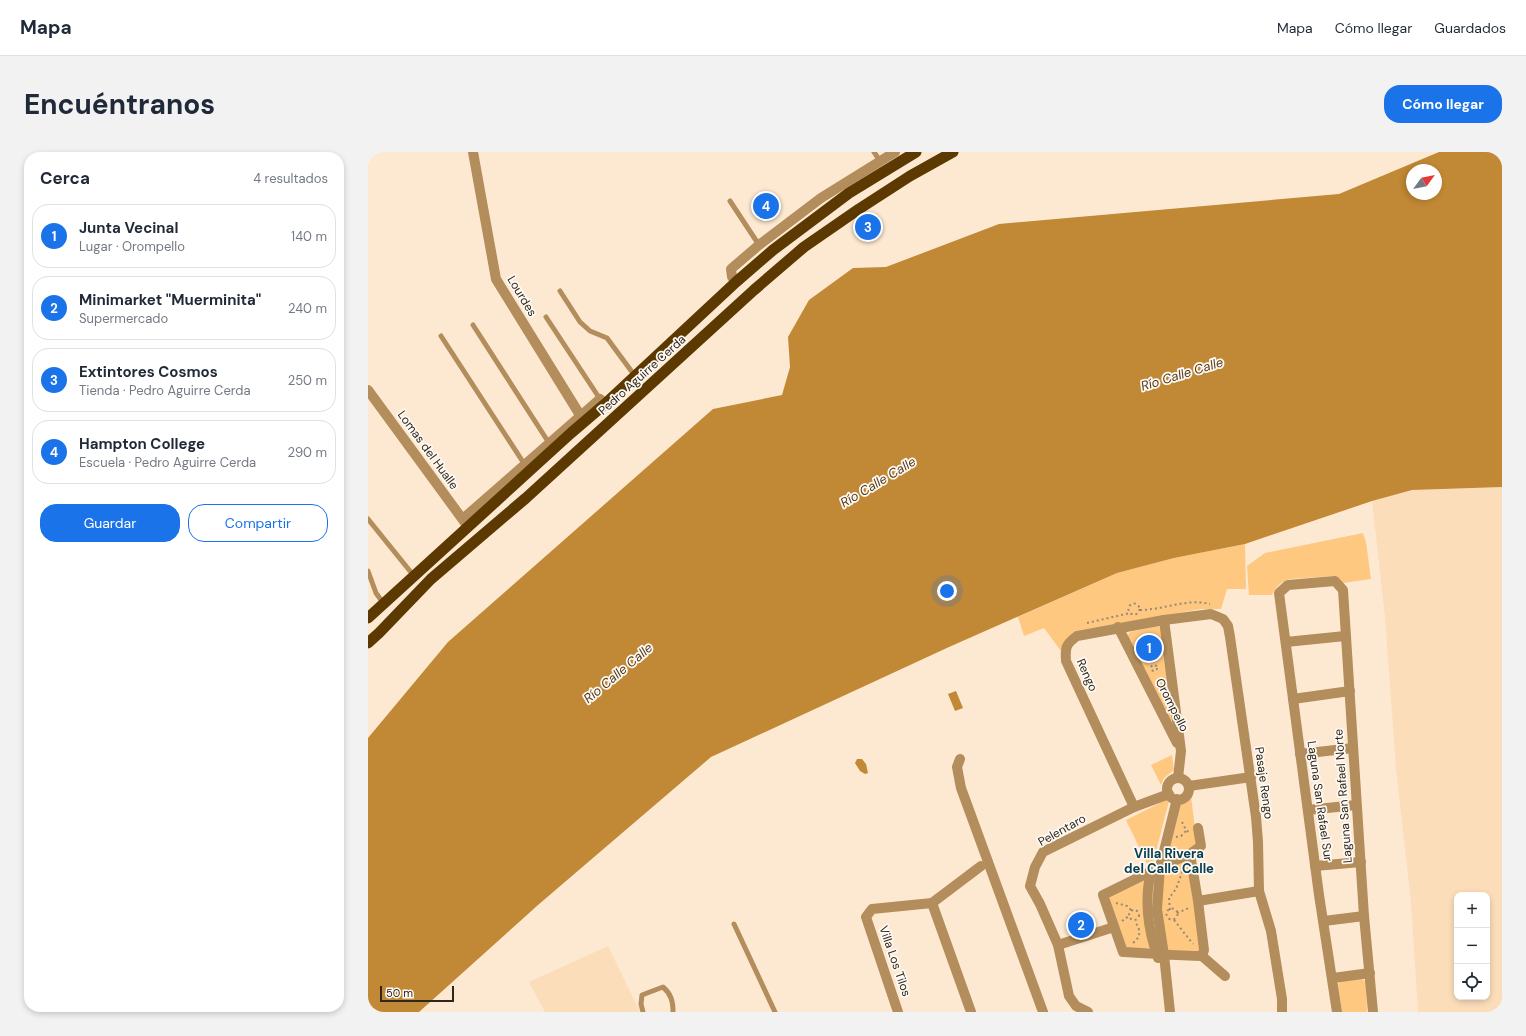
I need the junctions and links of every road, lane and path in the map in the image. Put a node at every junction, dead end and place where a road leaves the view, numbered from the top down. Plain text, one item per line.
1 (473, 152) edge
2 (874, 152) edge
3 (895, 152) edge
4 (916, 152) edge
5 (953, 152) edge
6 (880, 161) junction
7 (730, 200) dead end
8 (759, 245) junction
9 (736, 282) junction
10 (560, 291) dead end
11 (546, 317) dead end
12 (473, 324) dead end
13 (441, 336) dead end
14 (635, 376) junction
15 (368, 390) edge
16 (603, 402) junction
17 (580, 416) junction
18 (549, 443) junction
19 (525, 465) junction
20 (368, 519) edge
21 (466, 522) junction
22 (479, 537) junction
23 (368, 571) edge
24 (414, 576) junction
25 (1279, 593) joint
26 (384, 604) junction
27 (1129, 606) joint
28 (368, 618) edge
29 (1164, 620) junction
30 (1118, 628) junction
31 (1346, 636) junction
32 (1286, 642) junction
33 (368, 643) edge
34 (1350, 691) junction
35 (1293, 699) junction
36 (1353, 748) junction
37 (1181, 751) junction
38 (1300, 754) junction
39 (960, 759) dead end
40 (1251, 777) junction
41 (1178, 778) junction
42 (1189, 786) junction
43 (1173, 797) junction
44 (1356, 805) junction
45 (1134, 807) junction
46 (1308, 810) junction
47 (1198, 828) dead end
48 (1186, 831) dead end
49 (1173, 836) dead end
50 (1190, 854) junction
51 (1360, 862) junction
52 (981, 866) dead end
53 (1315, 866) junction
54 (1160, 867) junction
55 (1151, 871) junction
56 (1259, 891) junction
57 (1104, 900) junction
58 (932, 903) junction
59 (1198, 903) junction
60 (1170, 910) junction
61 (1132, 911) junction
62 (1177, 913) junction
63 (1364, 916) junction
64 (1174, 920) junction
65 (1324, 921) junction
66 (1135, 922) dead end
67 (734, 924) dead end
68 (1114, 927) junction
69 (1058, 945) junction
70 (1123, 952) junction
71 (1160, 955) junction
72 (1202, 956) junction
73 (1370, 973) junction
74 (1225, 976) dead end
75 (1333, 978) junction
76 (643, 1012) edge
77 (673, 1012) edge
78 (775, 1012) edge
79 (898, 1012) edge
80 (970, 1012) edge
81 (1043, 1012) edge
82 (1088, 1012) edge
83 (1170, 1012) edge
84 (1282, 1012) edge
85 (1337, 1012) edge
86 (1373, 1012) edge

1 - 17 street, Lourdes
2 - 6 lane
3 - 6 street
4 - 9 highway, Pedro Aguirre Cerda
5 - 22 highway, Pedro Aguirre Cerda
6 - 8 street
7 - 8 lane
8 - 9 street
9 - 14 highway, Pedro Aguirre Cerda
10 - 14 lane
11 - 16 lane
12 - 18 lane
13 - 19 lane
14 - 16 highway, Pedro Aguirre Cerda
15 - 21 street, Lomas del Hualle
16 - 17 street
16 - 21 highway, Pedro Aguirre Cerda
17 - 18 street
18 - 19 street
19 - 21 street
20 - 24 lane
21 - 22 highway
21 - 24 highway, Pedro Aguirre Cerda
22 - 33 highway, Pedro Aguirre Cerda
23 - 26 lane
24 - 26 highway, Pedro Aguirre Cerda
25 - 31 street, Laguna San Rafael Norte
25 - 32 street, Laguna San Rafael Sur
26 - 28 highway, Pedro Aguirre Cerda
27 - 27 path
29 - 30 street, Rengo
29 - 37 street, Orompello
29 - 40 street, Pasaje Rengo
30 - 37 street, Orompello
30 - 45 street, Rengo
31 - 32 street
31 - 34 street, Laguna San Rafael Norte
32 - 35 street, Laguna San Rafael Sur
34 - 35 street
34 - 36 street, Laguna San Rafael Norte
35 - 38 street, Laguna San Rafael Sur
36 - 38 street
36 - 44 street, Laguna San Rafael Norte
37 - 41 street, Orompello
38 - 46 street, Laguna San Rafael Sur
39 - 81 street
40 - 42 street
40 - 56 street, Pasaje Rengo
41 - 42 street
41 - 43 street, Orompello
42 - 43 street, Orompello
43 - 45 street, Pelentaro
43 - 54 street, Orompello
44 - 46 street
44 - 51 street, Laguna San Rafael Norte
45 - 69 street, Pelentaro
46 - 53 street, Laguna San Rafael Sur
47 - 50 street
48 - 49 path
50 - 54 street
50 - 59 street
50 - 60 path
51 - 53 street
51 - 63 street, Laguna San Rafael Norte
52 - 58 street
53 - 65 street, Laguna San Rafael Sur
54 - 55 street
54 - 71 street, Orompello
55 - 57 street
55 - 71 street, Orompello
56 - 59 street
56 - 84 street, Pasaje Rengo
57 - 61 path
57 - 68 street
58 - 79 street, Villa Los Tilos
58 - 80 street
59 - 62 path
59 - 72 street
60 - 62 path
60 - 64 path
61 - 61 path
62 - 64 path
63 - 65 street
63 - 73 street, Laguna San Rafael Norte
64 - 72 path
65 - 75 street, Laguna San Rafael Sur
66 - 70 path
67 - 78 lane
68 - 69 street
68 - 70 street
69 - 82 street, Pelentaro
70 - 71 street
71 - 72 street
71 - 83 street, Orompello
72 - 74 street
73 - 75 street
73 - 86 street, Laguna San Rafael Norte
75 - 85 street, Laguna San Rafael Sur
76 - 77 lane

